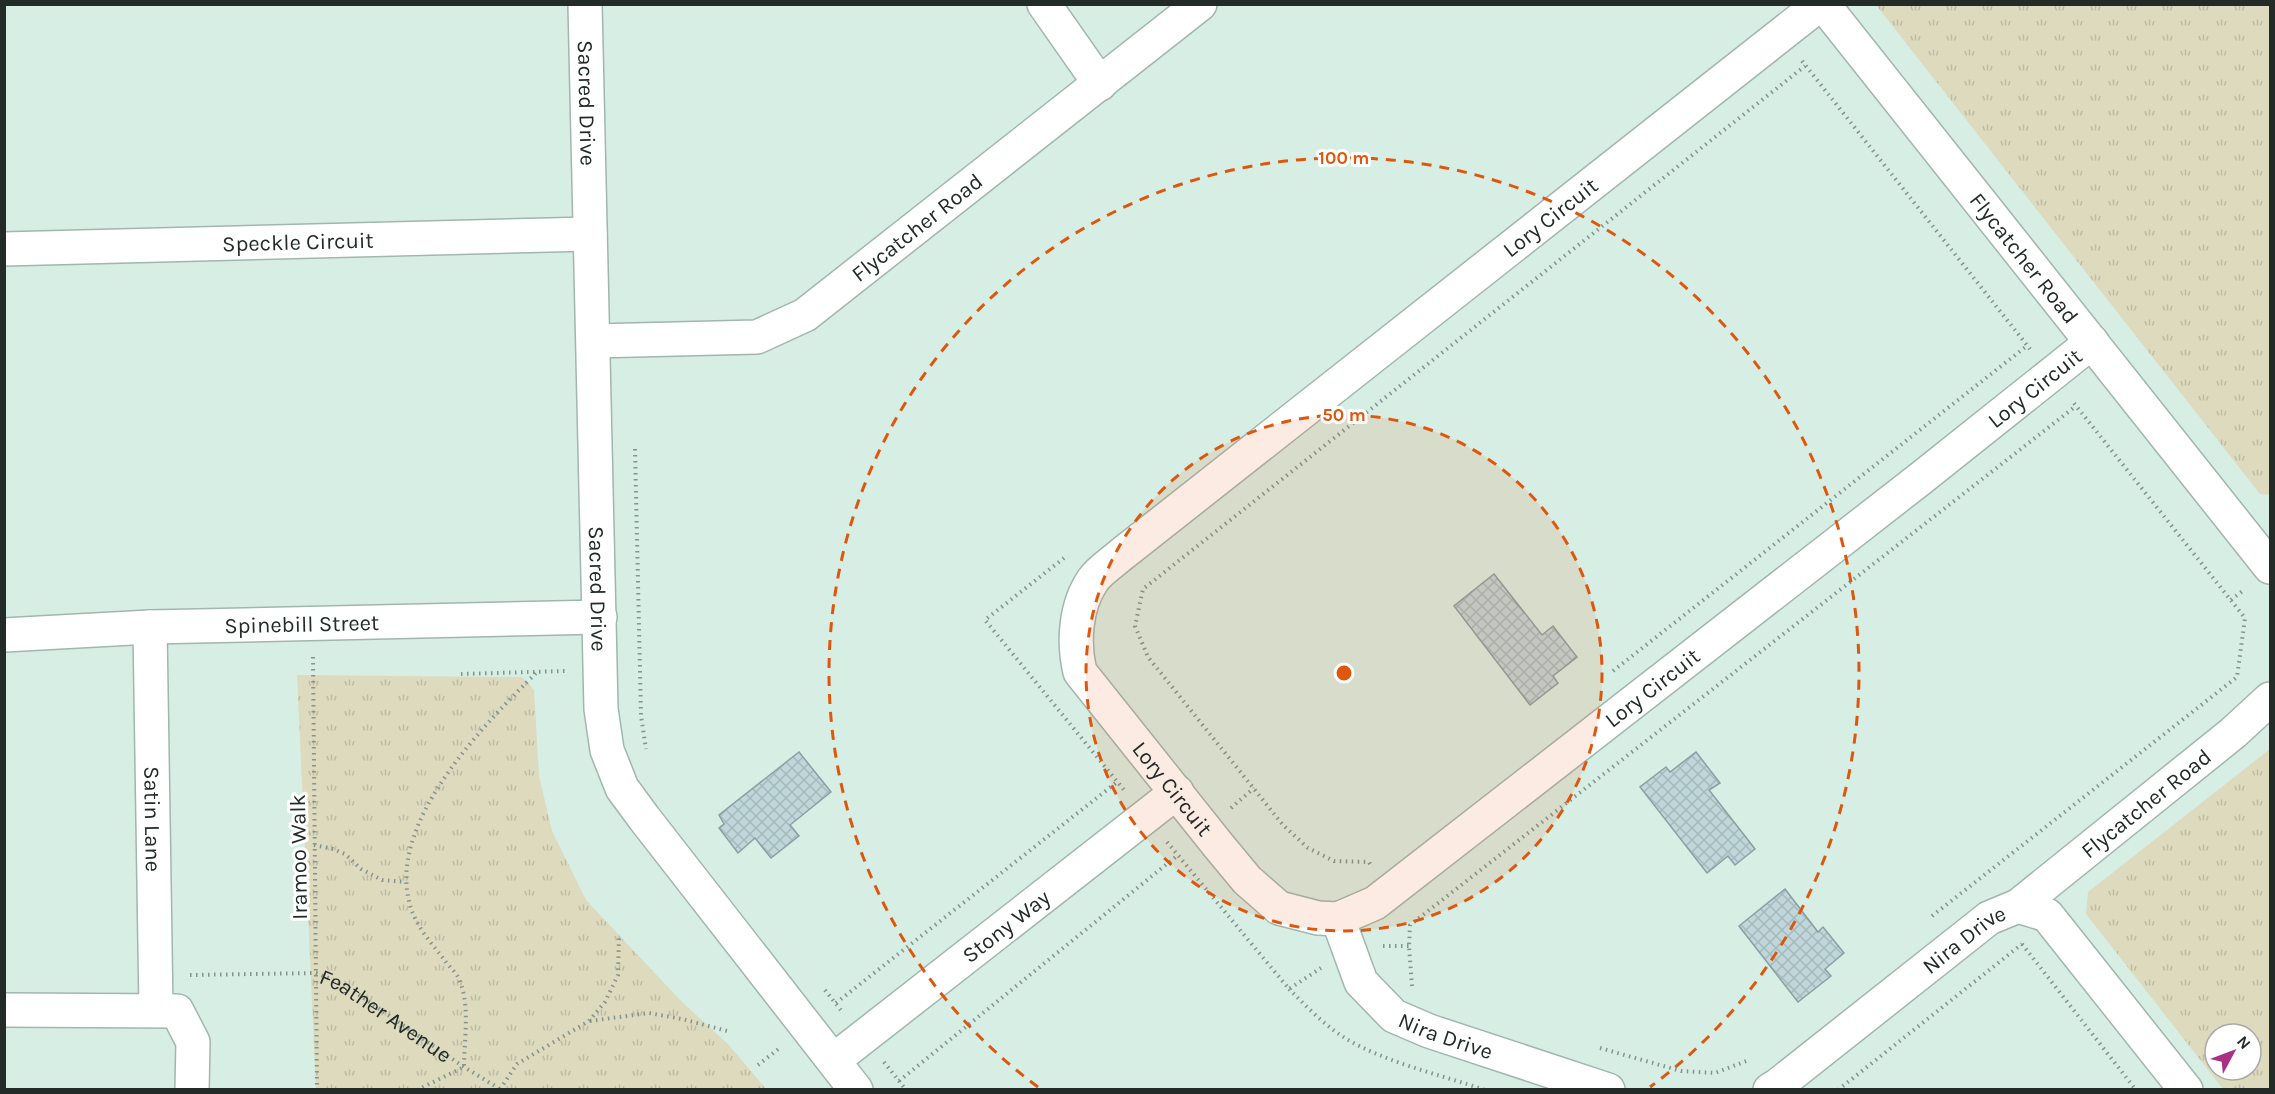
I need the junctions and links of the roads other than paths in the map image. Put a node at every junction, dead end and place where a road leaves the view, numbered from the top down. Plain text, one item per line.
1 (585, 4) edge
2 (1044, 4) edge
3 (1200, 4) edge
4 (1822, 4) edge
5 (1100, 84) junction
6 (591, 234) junction
7 (4, 249) edge
8 (594, 340) junction
9 (2092, 342) junction
10 (2271, 567) edge
11 (600, 617) junction
12 (150, 627) junction
13 (4, 635) edge
14 (2271, 699) edge
15 (1177, 792) junction
16 (2008, 910) junction
17 (1338, 919) junction
18 (4, 1010) edge
19 (156, 1010) junction
20 (834, 1060) junction
21 (192, 1089) edge
22 (856, 1089) edge
23 (1608, 1089) edge
24 (1770, 1089) edge
25 (2186, 1089) edge

1 - 6 street, Sacred Drive
2 - 5 street
3 - 5 street, Flycatcher Road
4 - 9 street, Flycatcher Road
4 - 15 street, Lory Circuit
5 - 8 street, Flycatcher Road
6 - 7 street, Speckle Circuit
6 - 8 street, Sacred Drive
8 - 11 street, Sacred Drive
9 - 10 street, Flycatcher Road
9 - 17 street, Lory Circuit
11 - 12 street, Spinebill Street
11 - 20 street, Sacred Drive
12 - 13 street, Spinebill Street
12 - 19 street, Satin Lane
14 - 16 street, Flycatcher Road
15 - 17 street, Lory Circuit
15 - 20 street, Stony Way
16 - 24 street, Nira Drive
16 - 25 street, Nira Drive
17 - 23 street, Nira Drive
18 - 19 street
19 - 21 street
20 - 22 street, Sacred Drive

